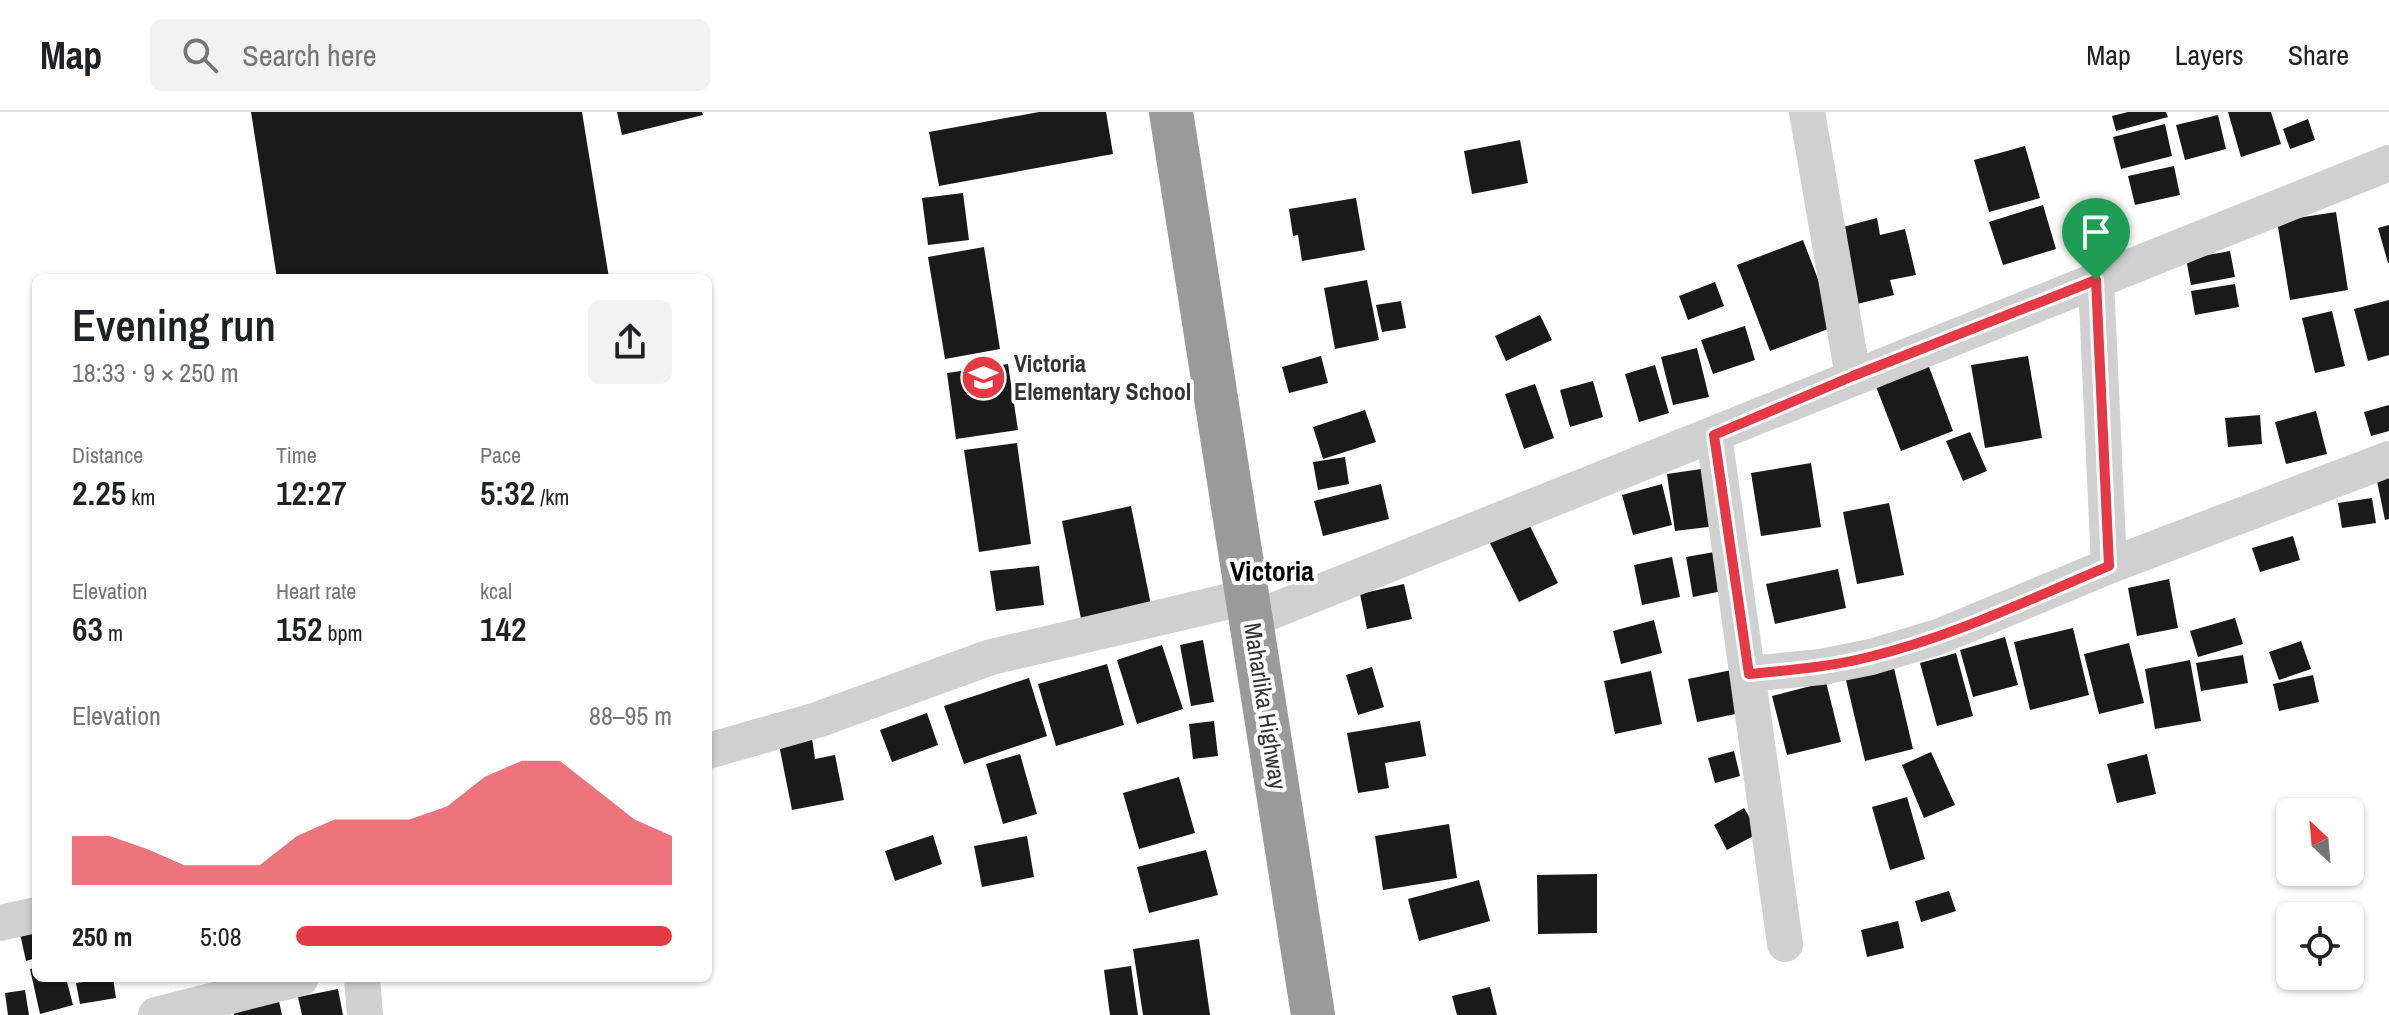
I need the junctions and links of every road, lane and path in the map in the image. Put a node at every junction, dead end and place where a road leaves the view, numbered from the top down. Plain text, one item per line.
1 (1171, 112) edge
2 (1807, 112) edge
3 (2389, 163) edge
4 (2096, 280) junction
5 (1853, 376) junction
6 (1714, 435) junction
7 (2389, 459) edge
8 (2109, 566) junction
9 (1250, 608) junction
10 (1749, 674) junction
11 (712, 750) edge
12 (32, 916) edge
13 (0, 923) edge
14 (1785, 944) dead end
15 (285, 982) edge
16 (362, 982) edge
17 (156, 1015) edge
18 (365, 1015) edge
19 (1313, 1015) edge

1 - 9 highway, Maharlika Highway
2 - 5 street
3 - 4 street
4 - 5 street
4 - 8 street
5 - 6 street
6 - 9 street
6 - 10 street
7 - 8 street
8 - 10 street
9 - 11 street
9 - 19 highway, Maharlika Highway
10 - 14 street
12 - 13 street
15 - 17 street
16 - 18 street

